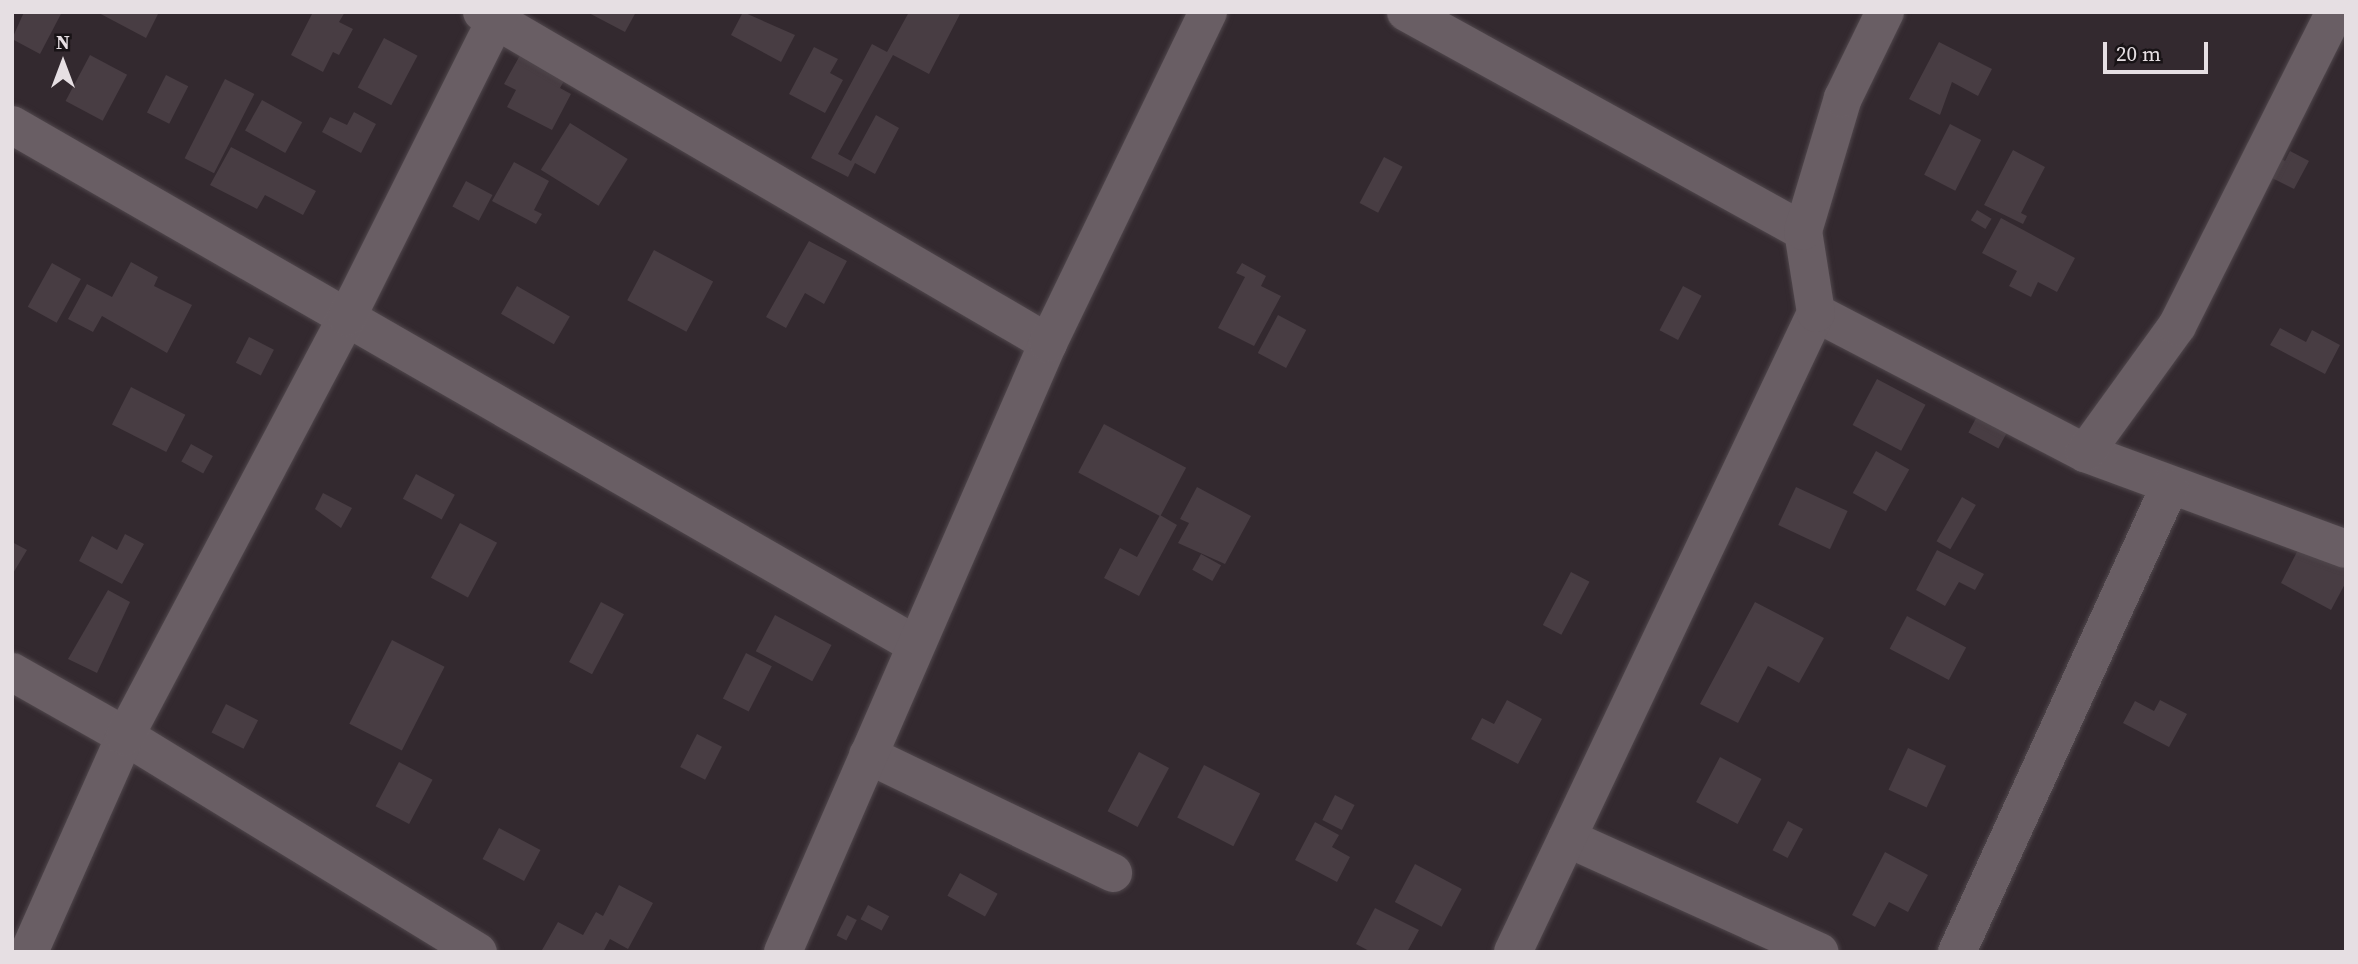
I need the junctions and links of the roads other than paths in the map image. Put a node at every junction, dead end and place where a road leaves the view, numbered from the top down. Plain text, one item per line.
1 (1208, 12) edge
2 (1406, 12) edge
3 (1885, 12) edge
4 (2335, 12) edge
5 (493, 15) edge
6 (12, 125) edge
7 (1803, 231) junction
8 (1816, 313) junction
9 (347, 317) junction
10 (1048, 343) junction
11 (2084, 453) junction
12 (2169, 488) junction
13 (2346, 549) edge
14 (916, 645) junction
15 (12, 673) edge
16 (125, 736) junction
17 (868, 755) junction
18 (1567, 838) junction
19 (1113, 873) dead end
20 (29, 952) edge
21 (478, 952) edge
22 (783, 952) edge
23 (1513, 952) edge
24 (1819, 952) edge
25 (1957, 952) edge

1 - 10 street
2 - 7 street
3 - 7 street
4 - 11 street
5 - 9 street
5 - 10 street
6 - 9 street
7 - 8 street
8 - 11 street
8 - 18 street
9 - 14 street
9 - 16 street
10 - 14 street
11 - 12 street
12 - 13 street
12 - 25 street
14 - 17 street
15 - 16 street
16 - 20 street
16 - 21 street
17 - 19 street
17 - 22 street
18 - 23 street
18 - 24 street

